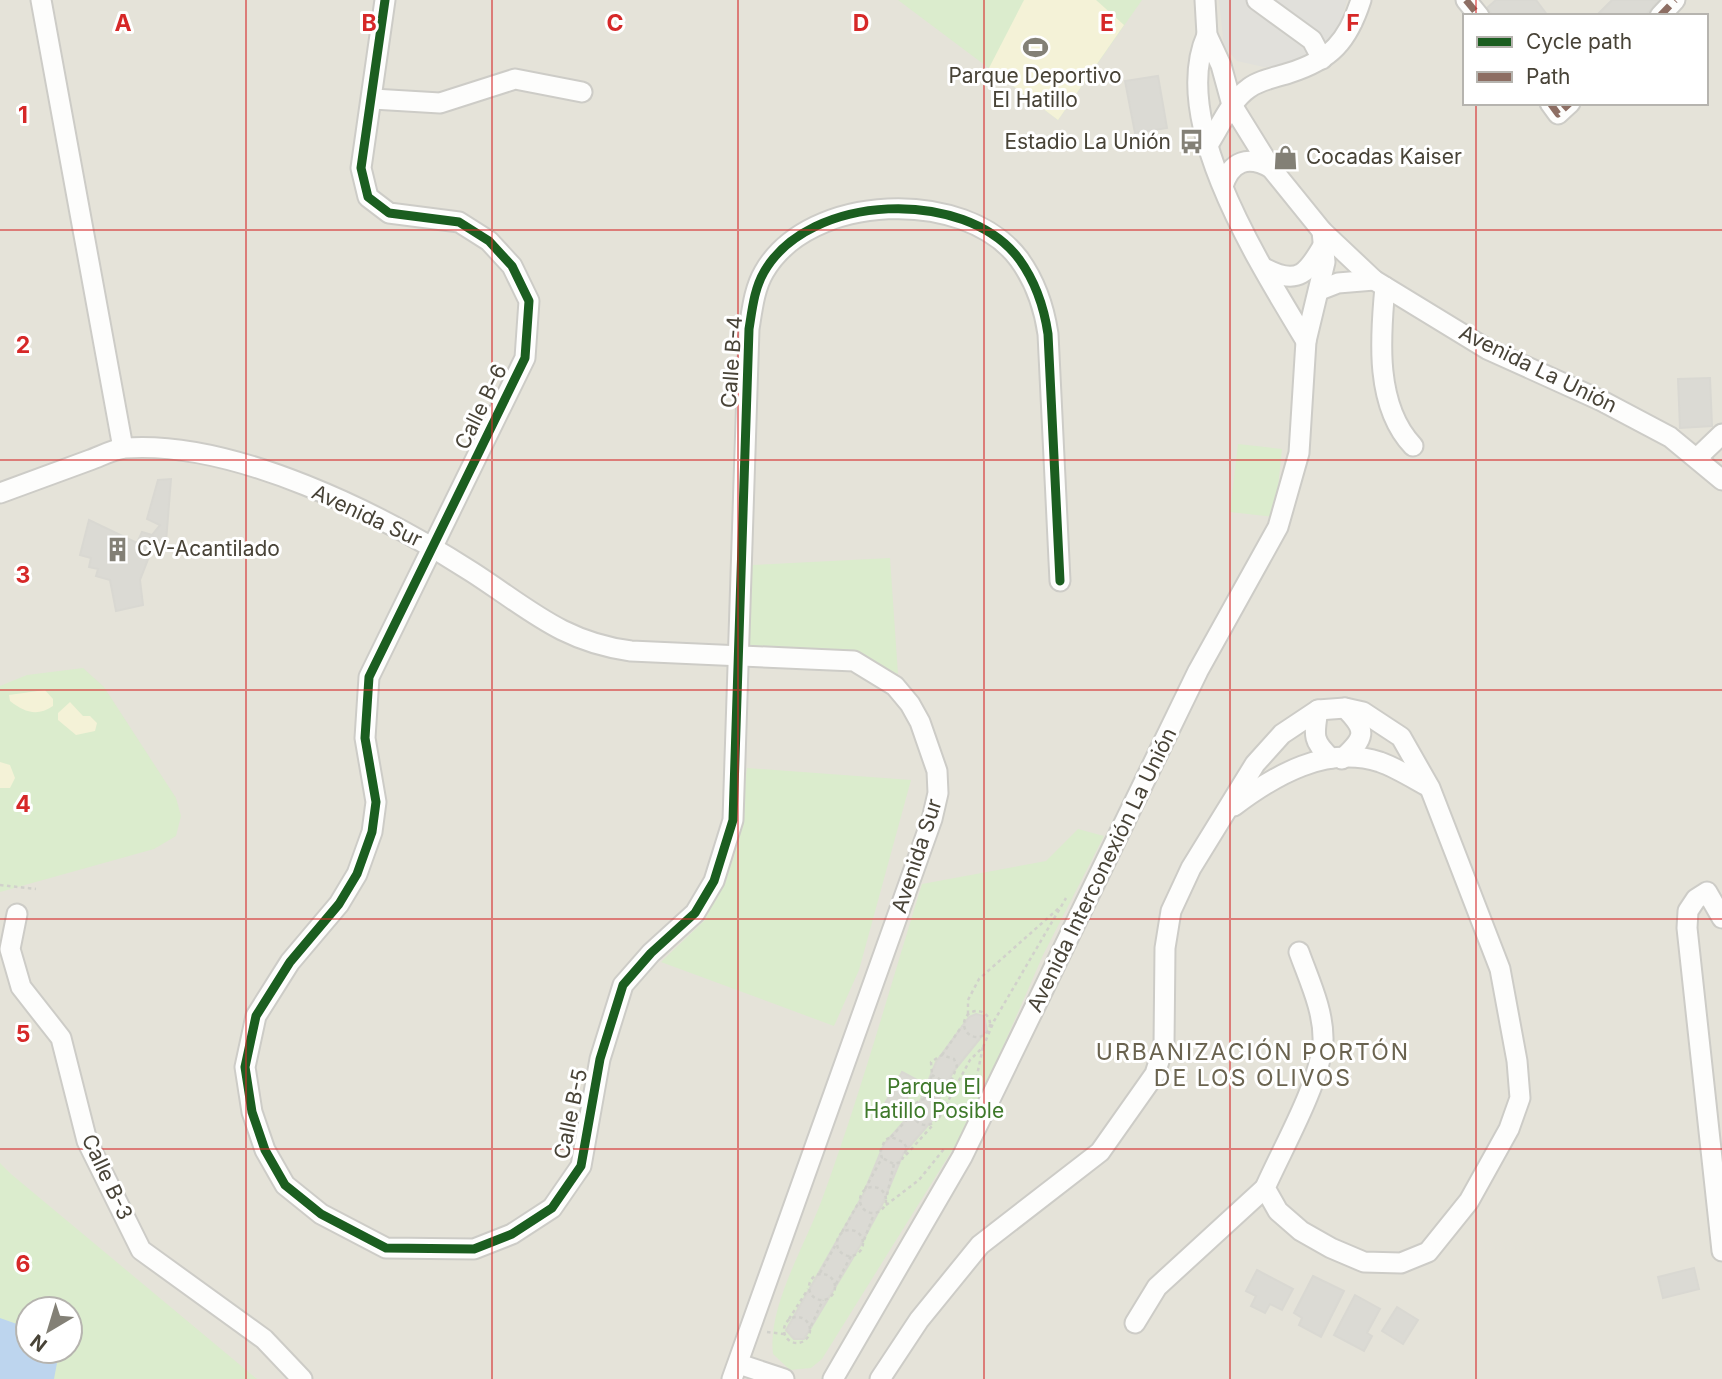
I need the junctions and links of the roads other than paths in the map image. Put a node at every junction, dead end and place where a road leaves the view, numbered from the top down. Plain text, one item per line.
1 (41, 0) edge
2 (385, 0) edge
3 (1205, 0) edge
4 (1258, 0) edge
5 (1361, 0) edge
6 (1466, 0) edge
7 (1675, 0) edge
8 (1477, 14) edge
9 (1662, 14) edge
10 (1207, 35) junction
11 (1322, 59) junction
12 (582, 92) dead end
13 (373, 99) junction
14 (1232, 104) junction
15 (1551, 105) edge
16 (1568, 105) edge
17 (1208, 145) junction
18 (1271, 167) junction
19 (1223, 186) junction
20 (1323, 237) junction
21 (1266, 269) junction
22 (1379, 283) junction
23 (1320, 290) junction
24 (1306, 341) junction
25 (1722, 434) edge
26 (1413, 446) dead end
27 (123, 448) junction
28 (1698, 457) junction
29 (1722, 480) edge
30 (0, 493) edge
31 (432, 546) junction
32 (1060, 581) dead end
33 (736, 655) junction
34 (1345, 708) junction
35 (1318, 710) junction
36 (1336, 759) junction
37 (1430, 788) junction
38 (1222, 815) junction
39 (17, 914) dead end
40 (1722, 918) edge
41 (1298, 952) dead end
42 (1265, 1188) junction
43 (1722, 1251) edge
44 (1135, 1323) dead end
45 (735, 1372) edge
46 (302, 1379) edge
47 (784, 1379) edge
48 (833, 1379) edge
49 (880, 1379) edge

1 - 27 street
2 - 13 street, Calle B-6
3 - 10 street, Avenida La Unión
4 - 11 street
5 - 11 street
6 - 8 street
7 - 9 street
10 - 14 street, Avenida La Unión
10 - 17 street, Avenida La Unión
11 - 14 street
12 - 13 street
13 - 31 street, Calle B-6
14 - 17 street
14 - 18 street, Avenida La Unión
15 - 16 street
17 - 19 street, Avenida La Unión
18 - 19 street
18 - 20 street, Avenida La Unión
19 - 21 street, Avenida La Unión
20 - 21 street
20 - 22 street, Avenida La Unión
20 - 23 street
21 - 24 street, Avenida La Unión
22 - 23 street
22 - 26 street
22 - 28 street, Avenida La Unión
23 - 24 street
24 - 48 street, Avenida Interconexión La Unión
25 - 28 street
27 - 30 street, Avenida Sur
27 - 31 street, Avenida Sur
28 - 29 street, Avenida La Unión
31 - 33 street, Avenida Sur
31 - 33 street, Calle B-5
32 - 33 street, Calle B-4
33 - 45 street, Avenida Sur
34 - 35 street
34 - 36 street
34 - 37 street
35 - 36 street
35 - 38 street
36 - 37 street
36 - 38 street
37 - 42 street
38 - 49 street
39 - 46 street, Calle B-3
40 - 43 street
41 - 42 street
42 - 44 street
45 - 47 street

